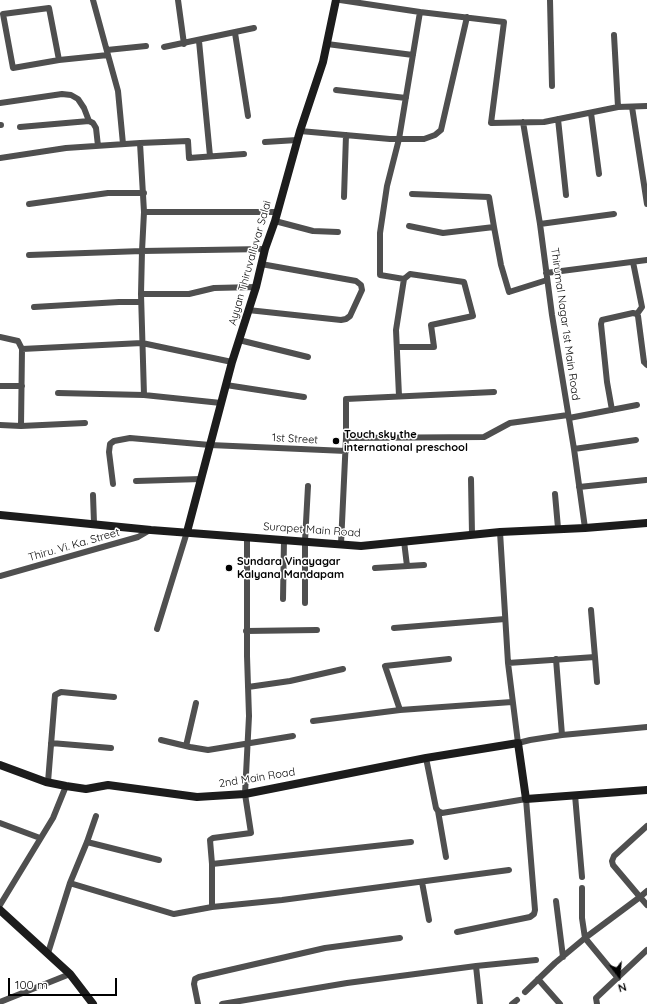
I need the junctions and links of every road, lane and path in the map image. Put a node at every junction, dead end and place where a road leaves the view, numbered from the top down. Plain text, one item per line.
1 (93, 0) edge
2 (178, 0) edge
3 (336, 0) edge
4 (340, 0) edge
5 (550, 0) edge
6 (420, 12) junction
7 (2, 14) edge
8 (467, 17) junction
9 (254, 28) dead end
10 (235, 33) junction
11 (614, 35) dead end
12 (199, 41) junction
13 (184, 44) junction
14 (327, 44) junction
15 (146, 46) dead end
16 (164, 47) dead end
17 (107, 52) junction
18 (413, 55) junction
19 (59, 60) junction
20 (552, 86) dead end
21 (336, 90) dead end
22 (406, 98) junction
23 (0, 103) edge
24 (647, 106) edge
25 (618, 107) junction
26 (632, 108) junction
27 (591, 113) junction
28 (248, 116) dead end
29 (558, 119) junction
30 (89, 121) junction
31 (523, 122) junction
32 (20, 127) dead end
33 (300, 131) junction
34 (346, 135) junction
35 (399, 139) junction
36 (297, 140) junction
37 (265, 142) dead end
38 (140, 143) junction
39 (122, 144) junction
40 (98, 146) junction
41 (244, 154) dead end
42 (210, 156) junction
43 (0, 158) edge
44 (599, 174) dead end
45 (144, 192) junction
46 (412, 194) dead end
47 (566, 195) dead end
48 (344, 197) dead end
49 (647, 201) edge
50 (29, 204) dead end
51 (144, 212) junction
52 (277, 212) junction
53 (614, 214) dead end
54 (275, 221) junction
55 (540, 224) junction
56 (409, 226) dead end
57 (494, 228) junction
58 (338, 232) dead end
59 (265, 249) junction
60 (142, 251) junction
61 (29, 255) dead end
62 (647, 260) edge
63 (634, 262) junction
64 (261, 264) junction
65 (547, 276) junction
66 (404, 279) junction
67 (256, 287) junction
68 (141, 294) junction
69 (141, 302) junction
70 (34, 307) dead end
71 (248, 310) junction
72 (637, 314) junction
73 (0, 336) edge
74 (239, 340) junction
75 (142, 343) junction
76 (397, 347) junction
77 (22, 349) junction
78 (308, 357) dead end
79 (232, 362) junction
80 (647, 365) edge
81 (226, 385) junction
82 (0, 386) edge
83 (22, 386) junction
84 (494, 392) dead end
85 (58, 393) dead end
86 (144, 395) junction
87 (399, 396) junction
88 (304, 397) dead end
89 (221, 402) junction
90 (637, 404) dead end
91 (612, 410) junction
92 (568, 416) junction
93 (85, 423) dead end
94 (0, 425) edge
95 (20, 426) junction
96 (346, 438) junction
97 (636, 440) dead end
98 (210, 444) junction
99 (574, 449) junction
100 (346, 451) junction
101 (201, 479) junction
102 (471, 479) dead end
103 (646, 480) edge
104 (136, 481) dead end
105 (113, 484) dead end
106 (308, 486) dead end
107 (579, 487) junction
108 (555, 494) dead end
109 (92, 495) dead end
110 (0, 515) edge
111 (94, 523) junction
112 (647, 523) edge
113 (558, 528) junction
114 (585, 528) junction
115 (151, 530) junction
116 (187, 532) junction
117 (500, 532) junction
118 (472, 534) junction
119 (247, 537) junction
120 (284, 540) junction
121 (305, 541) junction
122 (404, 541) junction
123 (341, 544) junction
124 (424, 565) dead end
125 (407, 566) junction
126 (375, 568) dead end
127 (0, 576) edge
128 (283, 599) dead end
129 (305, 603) dead end
130 (591, 610) dead end
131 (505, 619) junction
132 (394, 628) dead end
133 (157, 629) dead end
134 (317, 630) dead end
135 (246, 631) junction
136 (596, 657) junction
137 (449, 659) dead end
138 (556, 659) junction
139 (508, 663) junction
140 (343, 669) dead end
141 (597, 682) dead end
142 (248, 687) junction
143 (114, 697) dead end
144 (512, 702) junction
145 (196, 703) dead end
146 (400, 710) junction
147 (313, 721) dead end
148 (647, 727) edge
149 (562, 735) junction
150 (293, 736) dead end
151 (161, 740) dead end
152 (247, 742) junction
153 (51, 743) junction
154 (518, 743) junction
155 (186, 746) junction
156 (112, 748) dead end
157 (426, 758) junction
158 (0, 765) edge
159 (48, 782) junction
160 (66, 786) junction
161 (647, 790) edge
162 (245, 794) junction
163 (574, 795) junction
164 (526, 799) junction
165 (438, 811) junction
166 (96, 816) dead end
167 (0, 823) edge
168 (647, 826) edge
169 (40, 838) junction
170 (87, 842) junction
171 (411, 842) dead end
172 (446, 856) dead end
173 (158, 860) dead end
174 (212, 864) junction
175 (509, 870) dead end
176 (582, 877) dead end
177 (422, 882) junction
178 (70, 884) junction
179 (582, 888) dead end
180 (647, 891) edge
181 (640, 897) junction
182 (556, 901) dead end
183 (0, 905) edge
184 (647, 905) edge
185 (212, 907) junction
186 (0, 910) edge
187 (429, 920) dead end
188 (457, 932) dead end
189 (400, 938) dead end
190 (585, 938) junction
191 (647, 950) edge
192 (48, 953) junction
193 (563, 957) junction
194 (536, 960) dead end
195 (476, 966) junction
196 (70, 974) junction
197 (618, 978) junction
198 (538, 979) junction
199 (525, 992) dead end
200 (596, 1001) edge
201 (0, 1002) edge
202 (93, 1004) edge
203 (198, 1004) edge
204 (222, 1004) edge
205 (480, 1004) edge
206 (560, 1004) edge
207 (590, 1004) edge

1 - 17 street
2 - 13 street
3 - 14 street, Ayyan Thiruvalluvar Salai
4 - 6 street
5 - 20 street
6 - 8 street
6 - 18 street
7 - 19 street
7 - 19 street
8 - 31 street
8 - 35 street
9 - 10 street
10 - 12 street
10 - 28 street
11 - 25 street
12 - 13 street
12 - 42 street
13 - 16 street
14 - 18 street
14 - 33 street, Ayyan Thiruvalluvar Salai
15 - 17 street
17 - 19 street
17 - 39 street
18 - 22 street
21 - 22 street
22 - 35 street
23 - 30 street
24 - 26 street
25 - 26 street
25 - 27 street
26 - 49 street
27 - 29 street
27 - 44 street
29 - 31 street
29 - 47 street
30 - 32 street
30 - 40 street
31 - 55 street, Thirumal Nagar 1st Main Road
33 - 34 street
33 - 36 street, Ayyan Thiruvalluvar Salai
34 - 35 street
34 - 48 street
35 - 66 street
36 - 37 street
36 - 52 street, Ayyan Thiruvalluvar Salai
38 - 39 street
38 - 42 street
38 - 45 street
39 - 40 street
40 - 43 street
41 - 42 street
45 - 50 street
45 - 51 street
46 - 57 street
51 - 52 street
51 - 60 street
52 - 54 street, Ayyan Thiruvalluvar Salai
53 - 55 street
54 - 58 street
54 - 59 street, Ayyan Thiruvalluvar Salai
55 - 65 street, Thirumal Nagar 1st Main Road
56 - 57 street
57 - 65 street
59 - 60 street
59 - 64 street, Ayyan Thiruvalluvar Salai
60 - 61 street
60 - 68 street
62 - 63 street
63 - 65 street
63 - 72 street
64 - 67 street, Ayyan Thiruvalluvar Salai
64 - 71 street
65 - 92 street, Thirumal Nagar 1st Main Road
66 - 76 street
66 - 76 street
67 - 68 street
67 - 71 street, Ayyan Thiruvalluvar Salai
68 - 69 street
69 - 70 street
69 - 75 street
71 - 74 street, Ayyan Thiruvalluvar Salai
72 - 80 street
72 - 91 street
73 - 77 street
74 - 78 street
74 - 79 street, Ayyan Thiruvalluvar Salai
75 - 77 street
75 - 79 street
75 - 86 street
76 - 87 street
77 - 83 street
79 - 81 street, Ayyan Thiruvalluvar Salai
81 - 88 street
81 - 89 street, Ayyan Thiruvalluvar Salai
82 - 83 street
83 - 95 street
84 - 87 street
85 - 86 street
86 - 89 street
87 - 96 street
89 - 98 street, Ayyan Thiruvalluvar Salai
90 - 91 street
91 - 92 street
92 - 96 street
92 - 99 street, Thirumal Nagar 1st Main Road
93 - 95 street
94 - 95 street
96 - 100 street
97 - 99 street
98 - 100 street, 1st Street
98 - 101 street, Ayyan Thiruvalluvar Salai
98 - 105 street, 1st Street
99 - 107 street, Thirumal Nagar 1st Main Road
100 - 123 street
101 - 104 street
101 - 116 street, Ayyan Thiruvalluvar Salai
102 - 118 street
103 - 107 street
106 - 121 street
107 - 114 street, Thirumal Nagar 1st Main Road
108 - 113 street
109 - 111 street
110 - 111 street, Surapet Main Road
111 - 115 street, Surapet Main Road
112 - 114 street, Surapet Main Road
113 - 114 street, Surapet Main Road
113 - 117 street, Surapet Main Road
115 - 116 street, Surapet Main Road
115 - 127 street, Thiru. Vi. Ka. Street
116 - 119 street, Surapet Main Road
116 - 133 street
117 - 118 street, Surapet Main Road
117 - 131 street
118 - 122 street, Surapet Main Road
119 - 120 street, Surapet Main Road
119 - 135 street
120 - 121 street, Surapet Main Road
120 - 128 street
121 - 123 street, Surapet Main Road
121 - 129 street
122 - 123 street, Surapet Main Road
122 - 125 street
124 - 125 street
125 - 126 street
130 - 136 street
131 - 132 street
131 - 139 street
134 - 135 street
135 - 142 street
136 - 138 street
136 - 141 street
137 - 146 street
138 - 139 street
138 - 149 street
139 - 144 street
140 - 142 street
142 - 152 street
143 - 153 street
144 - 146 street
144 - 154 street
145 - 155 street
146 - 147 street
148 - 149 street
149 - 154 street
150 - 152 street
151 - 155 street
152 - 155 street
152 - 162 street
153 - 156 street
153 - 159 street
154 - 157 street, 2nd Main Road
154 - 164 street
157 - 162 street, 2nd Main Road
157 - 165 street
158 - 159 street, 2nd Main Road
159 - 160 street, 2nd Main Road
160 - 162 street, 2nd Main Road
160 - 169 street
161 - 163 street
162 - 174 street
163 - 164 street
163 - 176 street
164 - 165 street
164 - 188 street
165 - 172 street
166 - 170 street
167 - 169 street
168 - 181 street
169 - 183 street
170 - 173 street
170 - 178 street
171 - 174 street
174 - 185 street
175 - 177 street
177 - 185 street
177 - 187 street
178 - 185 street
178 - 192 street
179 - 190 street
180 - 181 street
181 - 184 street
181 - 190 street
182 - 193 street
186 - 192 street
189 - 203 street
190 - 193 street
190 - 197 street
191 - 197 street
192 - 196 street
193 - 198 street
194 - 195 street
195 - 204 street
195 - 205 street
196 - 201 street
196 - 202 street
197 - 200 street
198 - 199 street
198 - 206 street
200 - 207 street

